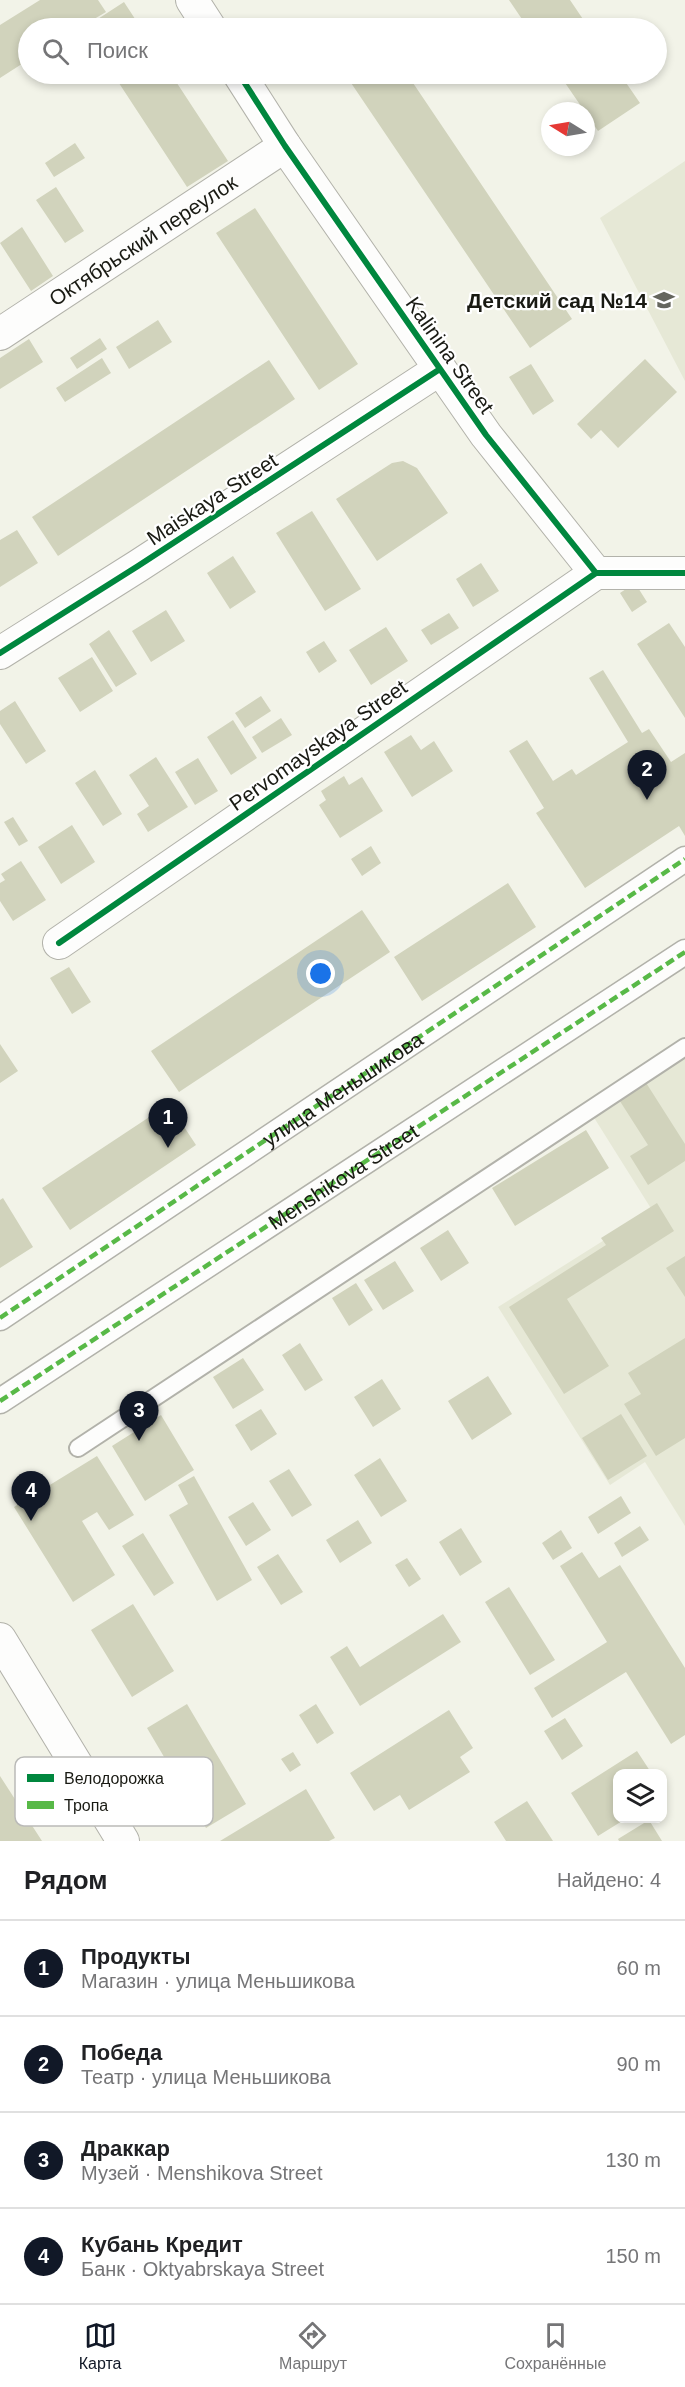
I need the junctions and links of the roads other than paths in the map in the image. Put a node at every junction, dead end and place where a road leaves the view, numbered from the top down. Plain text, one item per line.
1 (192, 0) edge
2 (204, 18) edge
3 (245, 84) edge
4 (285, 146) junction
5 (0, 334) edge
6 (440, 369) junction
7 (596, 573) junction
8 (685, 573) edge
9 (0, 653) edge
10 (685, 860) edge
11 (59, 943) dead end
12 (685, 952) edge
13 (685, 1047) edge
14 (0, 1318) edge
15 (0, 1401) edge
16 (78, 1448) dead end
17 (0, 1639) edge
18 (72, 1757) edge
19 (114, 1826) edge
20 (123, 1841) edge

1 - 2 street
3 - 4 street, Kalinina Street
4 - 5 street, Октябрьский переулок
4 - 6 street, Kalinina Street
6 - 7 street, Kalinina Street
6 - 9 street, Maiskaya Street
7 - 8 street
7 - 11 street, Pervomayskaya Street
10 - 14 street, улица Меньшикова
12 - 15 street, Menshikova Street
13 - 16 lane
17 - 18 street
19 - 20 street

